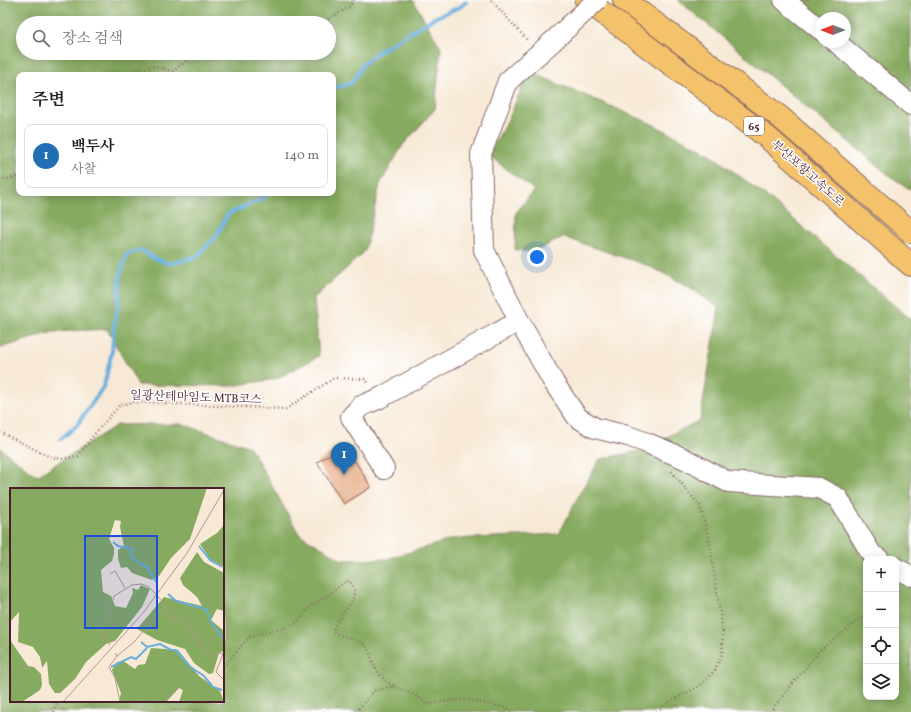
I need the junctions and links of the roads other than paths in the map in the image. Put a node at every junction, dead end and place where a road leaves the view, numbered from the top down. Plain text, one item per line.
1 (586, 0) edge
2 (597, 0) edge
3 (624, 0) edge
4 (784, 0) edge
5 (815, 25) edge
6 (843, 48) edge
7 (911, 105) edge
8 (911, 232) edge
9 (911, 265) edge
10 (519, 321) junction
11 (384, 469) dead end
12 (874, 556) edge
13 (899, 570) edge
14 (911, 576) edge

1 - 9 highway, 부산포항고속도로 / 65
2 - 10 lane, bridge
3 - 8 highway, 부산포항고속도로 / 65
4 - 5 lane
6 - 7 lane
10 - 11 lane
10 - 12 lane
13 - 14 lane

